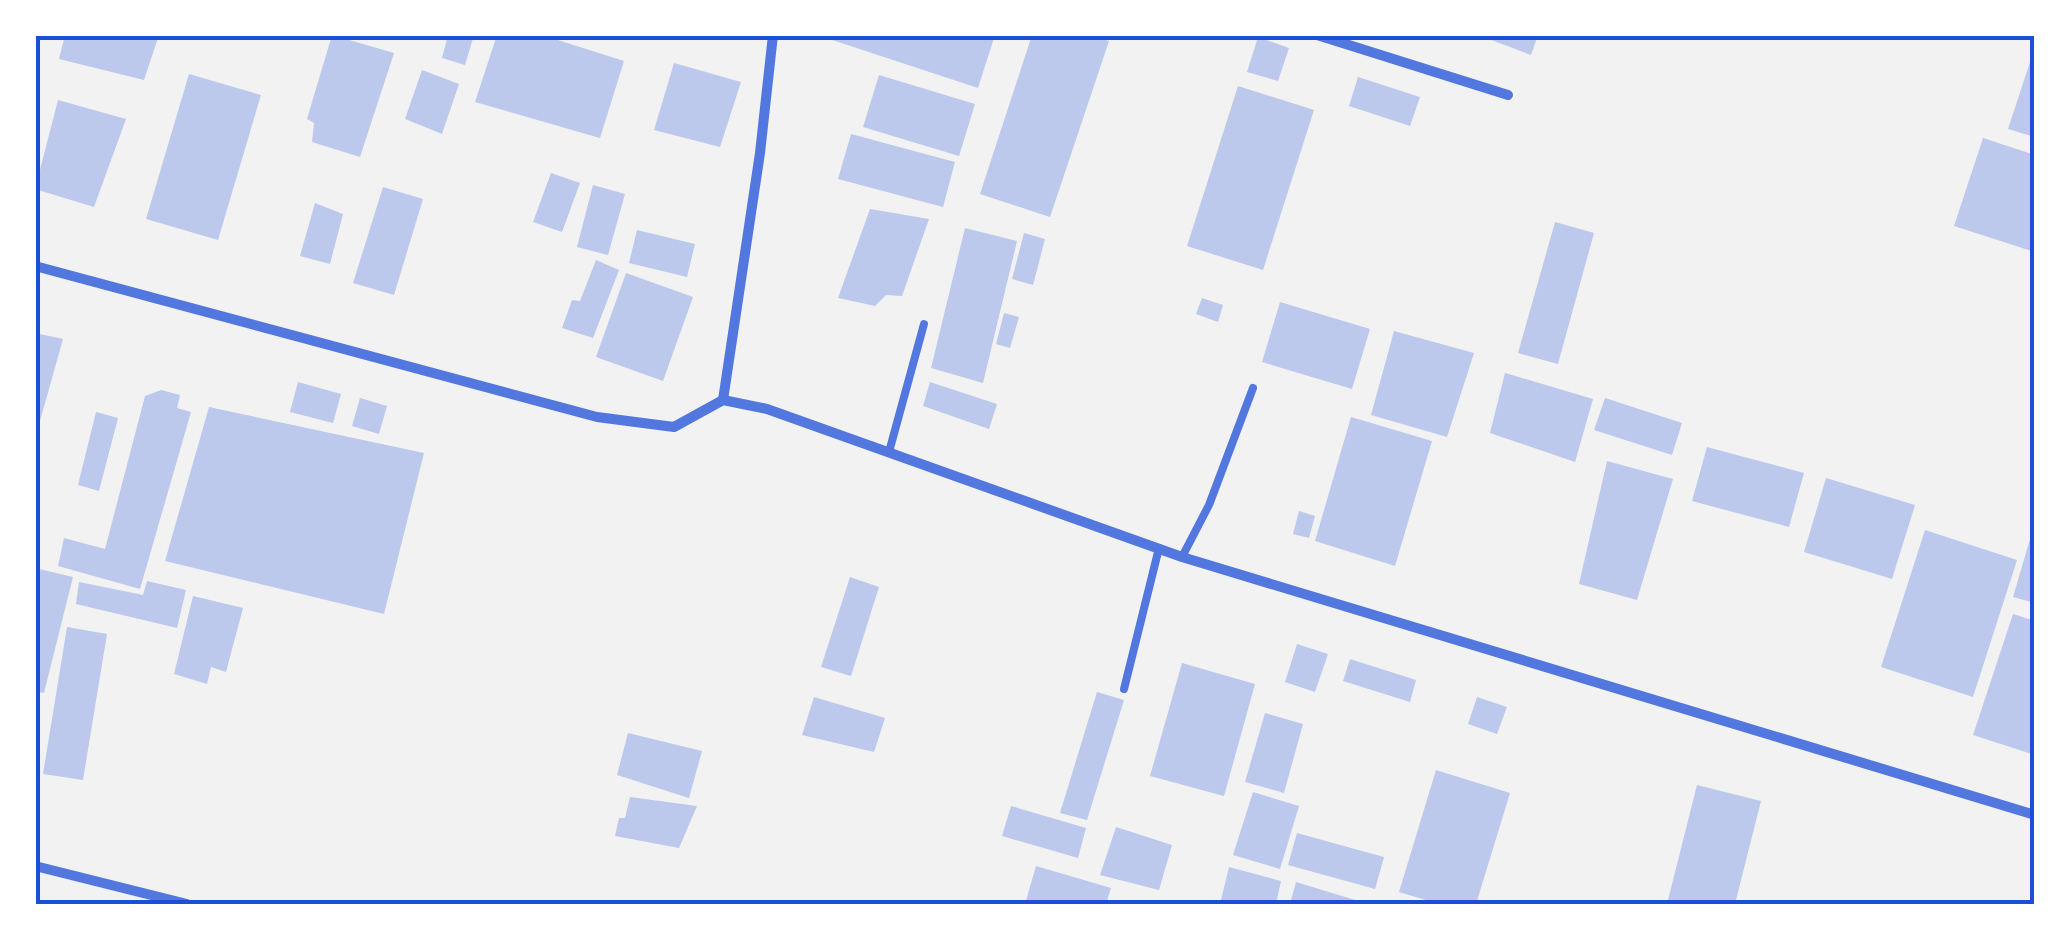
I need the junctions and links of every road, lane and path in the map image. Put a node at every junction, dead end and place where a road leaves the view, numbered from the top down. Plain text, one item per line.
1 (773, 35) edge
2 (1316, 35) edge
3 (1508, 95) dead end
4 (35, 266) edge
5 (924, 324) dead end
6 (1253, 388) dead end
7 (723, 400) junction
8 (889, 452) junction
9 (1159, 548) junction
10 (1182, 557) junction
11 (1124, 689) dead end
12 (2035, 816) edge
13 (35, 866) edge
14 (188, 904) edge

1 - 7 street
2 - 3 street
4 - 7 street
5 - 8 lane
6 - 10 lane
7 - 8 street
8 - 9 street
9 - 10 street
9 - 11 lane
10 - 12 street
13 - 14 street

